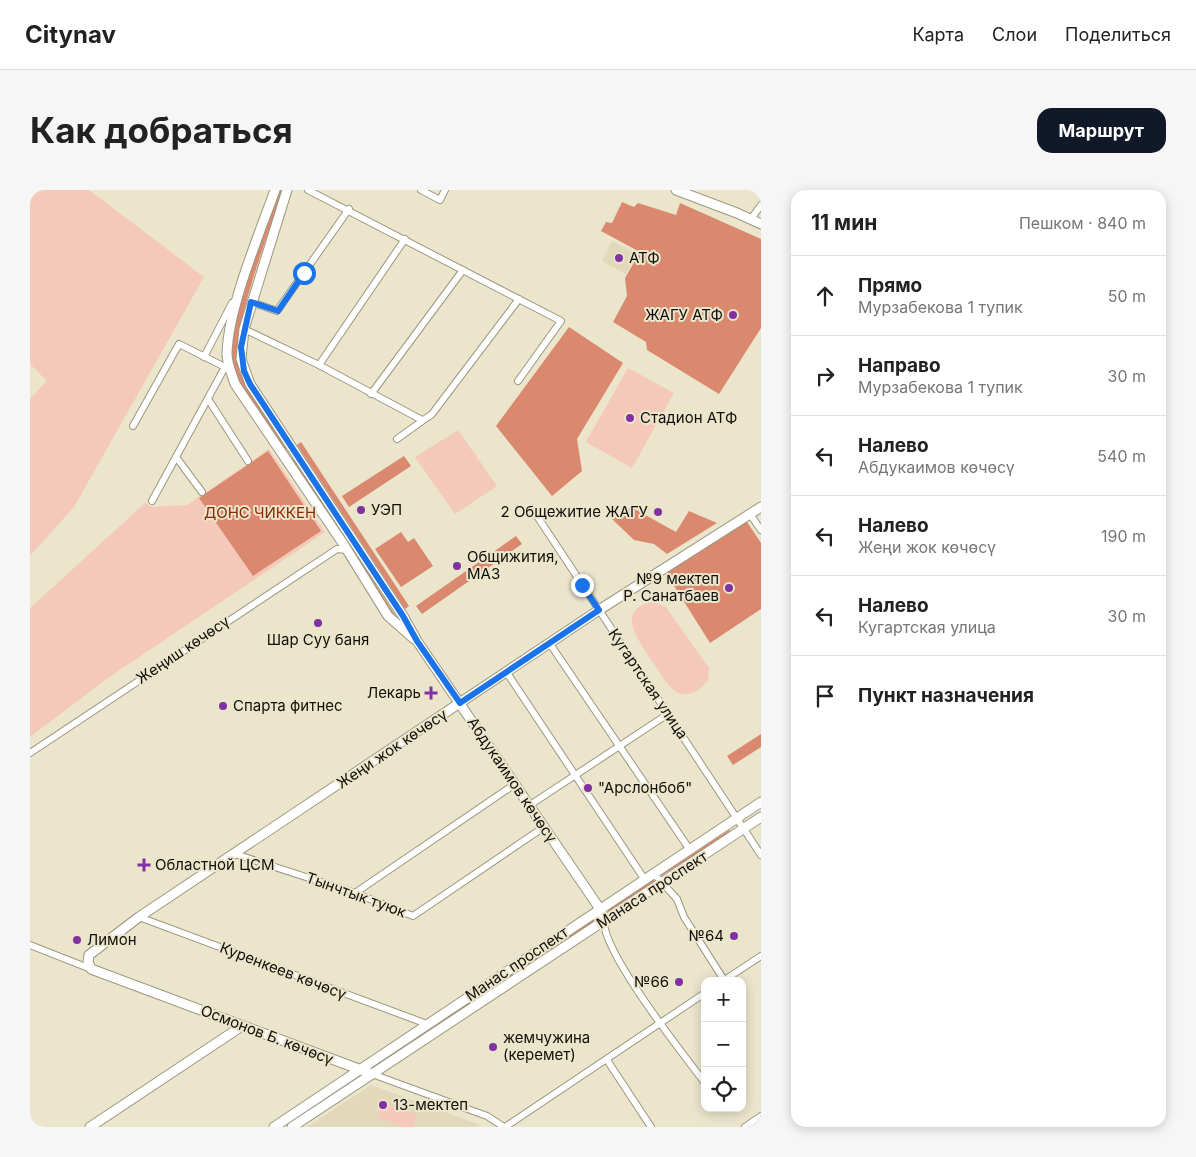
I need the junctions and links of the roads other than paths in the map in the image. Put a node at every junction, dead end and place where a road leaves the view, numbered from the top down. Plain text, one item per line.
1 (274, 190) edge
2 (287, 190) edge
3 (308, 190) edge
4 (421, 190) edge
5 (445, 190) edge
6 (676, 190) edge
7 (761, 205) edge
8 (349, 209) junction
9 (751, 218) junction
10 (761, 224) edge
11 (405, 239) junction
12 (462, 270) junction
13 (519, 299) junction
14 (251, 302) junction
15 (232, 303) dead end
16 (244, 329) junction
17 (204, 357) junction
18 (318, 364) junction
19 (227, 365) junction
20 (518, 381) dead end
21 (371, 394) junction
22 (208, 399) junction
23 (422, 420) junction
24 (133, 426) dead end
25 (397, 439) dead end
26 (294, 452) junction
27 (176, 457) junction
28 (285, 460) junction
29 (248, 461) dead end
30 (202, 492) dead end
31 (152, 501) dead end
32 (761, 507) edge
33 (535, 513) dead end
34 (750, 514) junction
35 (761, 530) edge
36 (338, 537) junction
37 (336, 549) junction
38 (347, 550) junction
39 (599, 610) junction
40 (417, 641) junction
41 (550, 644) junction
42 (507, 673) junction
43 (460, 703) junction
44 (668, 714) junction
45 (619, 747) junction
46 (30, 753) edge
47 (574, 776) junction
48 (515, 784) junction
49 (761, 802) edge
50 (530, 805) junction
51 (761, 817) edge
52 (737, 818) junction
53 (544, 827) junction
54 (744, 829) junction
55 (690, 850) junction
56 (235, 854) junction
57 (761, 856) edge
58 (654, 874) junction
59 (644, 880) junction
60 (662, 883) junction
61 (354, 893) junction
62 (600, 909) junction
63 (139, 916) junction
64 (604, 921) junction
65 (30, 944) edge
66 (761, 956) edge
67 (511, 968) junction
68 (91, 969) junction
69 (722, 977) edge
70 (729, 977) edge
71 (518, 978) junction
72 (701, 996) edge
73 (443, 1014) junction
74 (660, 1022) junction
75 (427, 1024) junction
76 (449, 1024) junction
77 (242, 1026) junction
78 (607, 1060) junction
79 (360, 1070) junction
80 (372, 1074) junction
81 (701, 1078) edge
82 (304, 1106) junction
83 (310, 1115) junction
84 (761, 1116) edge
85 (90, 1127) edge
86 (274, 1127) edge
87 (292, 1127) edge
88 (504, 1127) edge
89 (651, 1127) edge
90 (745, 1127) edge

1 - 19 main road, Абдукаимов көчөсү
2 - 14 main road, Абдукаимов көчөсү
3 - 8 street
4 - 5 street
6 - 9 main road
7 - 9 street
8 - 11 street
8 - 14 street
9 - 10 main road
11 - 12 street
11 - 18 street
12 - 13 street
12 - 21 street
13 - 20 street
13 - 23 street
14 - 16 main road, Абдукаимов көчөсү
15 - 17 street
16 - 18 street
16 - 26 main road, Абдукаимов көчөсү
17 - 19 street
17 - 24 street
18 - 21 street
19 - 22 street
19 - 28 main road, Абдукаимов көчөсү
21 - 23 street
22 - 27 street
22 - 29 street
23 - 25 street
26 - 28 main road
26 - 40 main road, Абдукаимов көчөсү
27 - 30 street
27 - 31 street
28 - 36 main road, Абдукаимов көчөсү
32 - 34 main road, Жеңи жок көчөсү
33 - 39 street, Кугартская улица
34 - 35 street
34 - 39 main road, Жеңи жок көчөсү
36 - 37 street
36 - 38 main road, Абдукаимов көчөсү
37 - 38 street
37 - 46 street, Жеңиш көчөсү
38 - 40 main road, Абдукаимов көчөсү
39 - 41 main road, Жеңи жок көчөсү
39 - 44 street, Кугартская улица
40 - 43 main road, Абдукаимов көчөсү
41 - 42 main road, Жеңи жок көчөсү
41 - 45 street
42 - 43 main road, Жеңи жок көчөсү
42 - 47 street
43 - 48 main road, Абдукаимов көчөсү
43 - 56 main road, Жеңи жок көчөсү
44 - 45 street
44 - 52 street, Кугартская улица
45 - 47 street
45 - 55 street
47 - 50 street
47 - 59 street
48 - 50 main road, Абдукаимов көчөсү
48 - 61 street
49 - 52 main road, Манас проспект
50 - 53 main road, Абдукаимов көчөсү
51 - 54 main road, Манаса проспект
52 - 54 street, Кугартская улица
52 - 55 main road, Манас проспект
53 - 61 street, Тынчтык туюк
53 - 62 main road, Абдукаимов көчөсү
54 - 57 street, Кугартская улица
54 - 60 main road, Манаса проспект
55 - 58 main road, Манас проспект
56 - 61 street, Тынчтык туюк
56 - 63 main road, Жеңи жок көчөсү
58 - 59 main road, Манас проспект
58 - 60 street
59 - 62 main road, Манас проспект
60 - 64 main road, Манаса проспект
60 - 69 street
62 - 64 main road, Абдукаимов көчөсү
62 - 67 main road, Манас проспект
63 - 68 main road, Жеңи жок көчөсү
63 - 75 street, Куренкеев көчөсү
64 - 71 main road, Манаса проспект
64 - 74 street
65 - 68 street, Осмонов Б. көчөсү
66 - 70 street
67 - 71 main road
67 - 73 main road, Манас проспект
68 - 77 main road, Осмонов Б. көчөсү
71 - 76 main road, Манаса проспект
72 - 74 street
73 - 75 main road, Манас проспект
73 - 76 main road
74 - 78 street
74 - 81 street
75 - 79 main road, Манас проспект
76 - 80 main road, Манаса проспект
77 - 79 main road, Осмонов Б. көчөсү
77 - 85 main road
78 - 88 street
78 - 89 street
79 - 80 main road, Осмонов Б. көчөсү
79 - 82 main road, Манас проспект
80 - 83 main road, Манаса проспект
80 - 88 street, Осмонов Б. көчөсү
82 - 83 main road
82 - 86 main road, Манас проспект
83 - 87 main road, Манаса проспект
84 - 90 street

